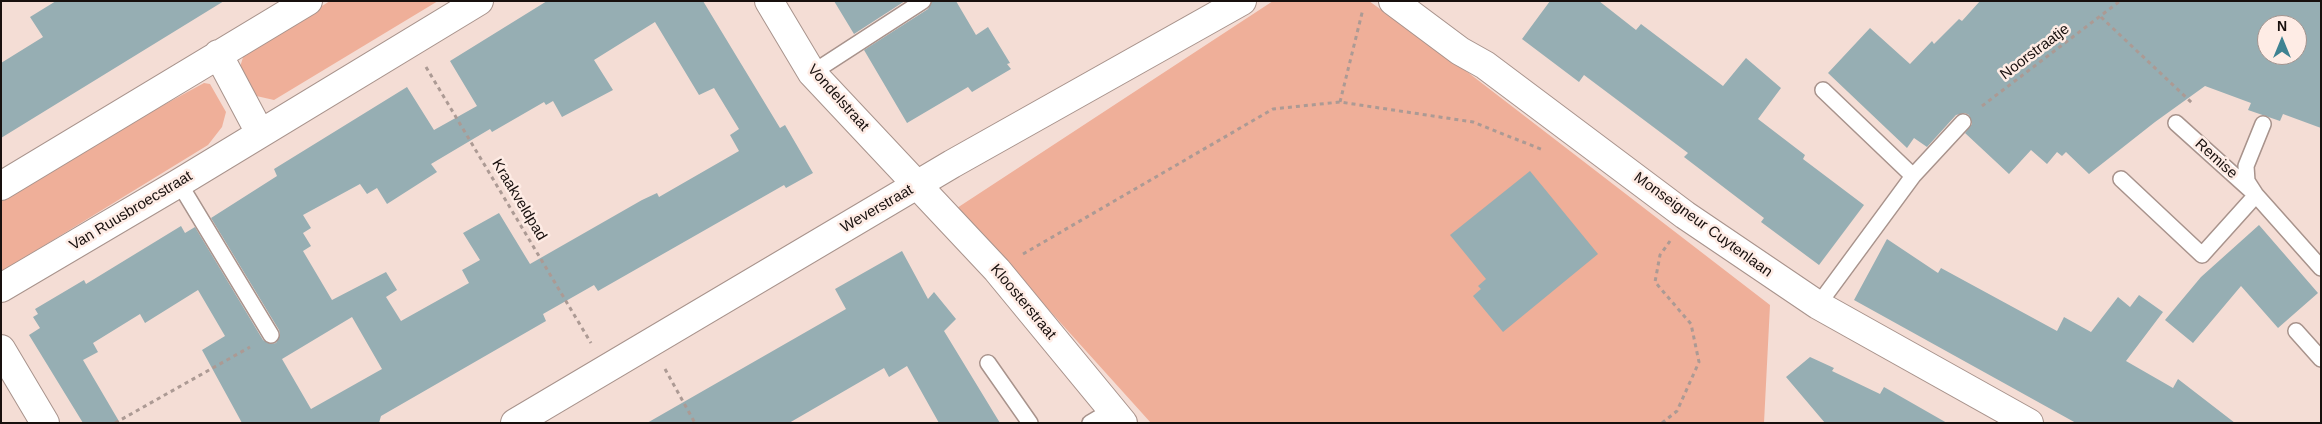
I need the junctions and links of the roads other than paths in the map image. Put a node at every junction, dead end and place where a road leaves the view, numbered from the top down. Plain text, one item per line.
1 (308, 1) edge
2 (479, 1) edge
3 (769, 1) edge
4 (923, 1) edge
5 (1242, 1) edge
6 (1393, 1) edge
7 (218, 54) junction
8 (812, 73) junction
9 (1823, 90) dead end
10 (1963, 122) dead end
11 (2176, 123) road end
12 (2262, 124) dead end
13 (260, 133) junction
14 (1913, 176) junction
15 (2121, 179) dead end
16 (179, 183) junction
17 (919, 185) junction
18 (1, 186) edge
19 (2256, 195) junction
20 (2321, 268) edge
21 (1, 288) edge
22 (1818, 305) junction
23 (2296, 331) dead end
24 (272, 335) road end
25 (1, 349) edge
26 (2321, 359) edge
27 (988, 363) dead end
28 (1108, 418) edge
29 (45, 423) edge
30 (515, 423) edge
31 (1030, 423) edge
32 (2029, 423) edge

1 - 7 street
2 - 13 street, Van Ruusbroecstraat
3 - 8 street, Vondelstraat
4 - 8 lane
5 - 17 street, Weverstraat
6 - 22 street, Monseigneur Cuytenlaan
7 - 13 street
7 - 18 street
8 - 17 street, Vondelstraat
9 - 14 lane
10 - 14 lane
11 - 19 lane, Remise
12 - 19 lane, Remise
13 - 16 street, Van Ruusbroecstraat
14 - 22 lane
15 - 19 lane
16 - 21 street, Van Ruusbroecstraat
16 - 24 lane
17 - 28 street, Kloosterstraat
17 - 30 street, Weverstraat
19 - 20 lane, Remise
22 - 32 street, Monseigneur Cuytenlaan
23 - 26 lane
25 - 29 street
27 - 31 lane

